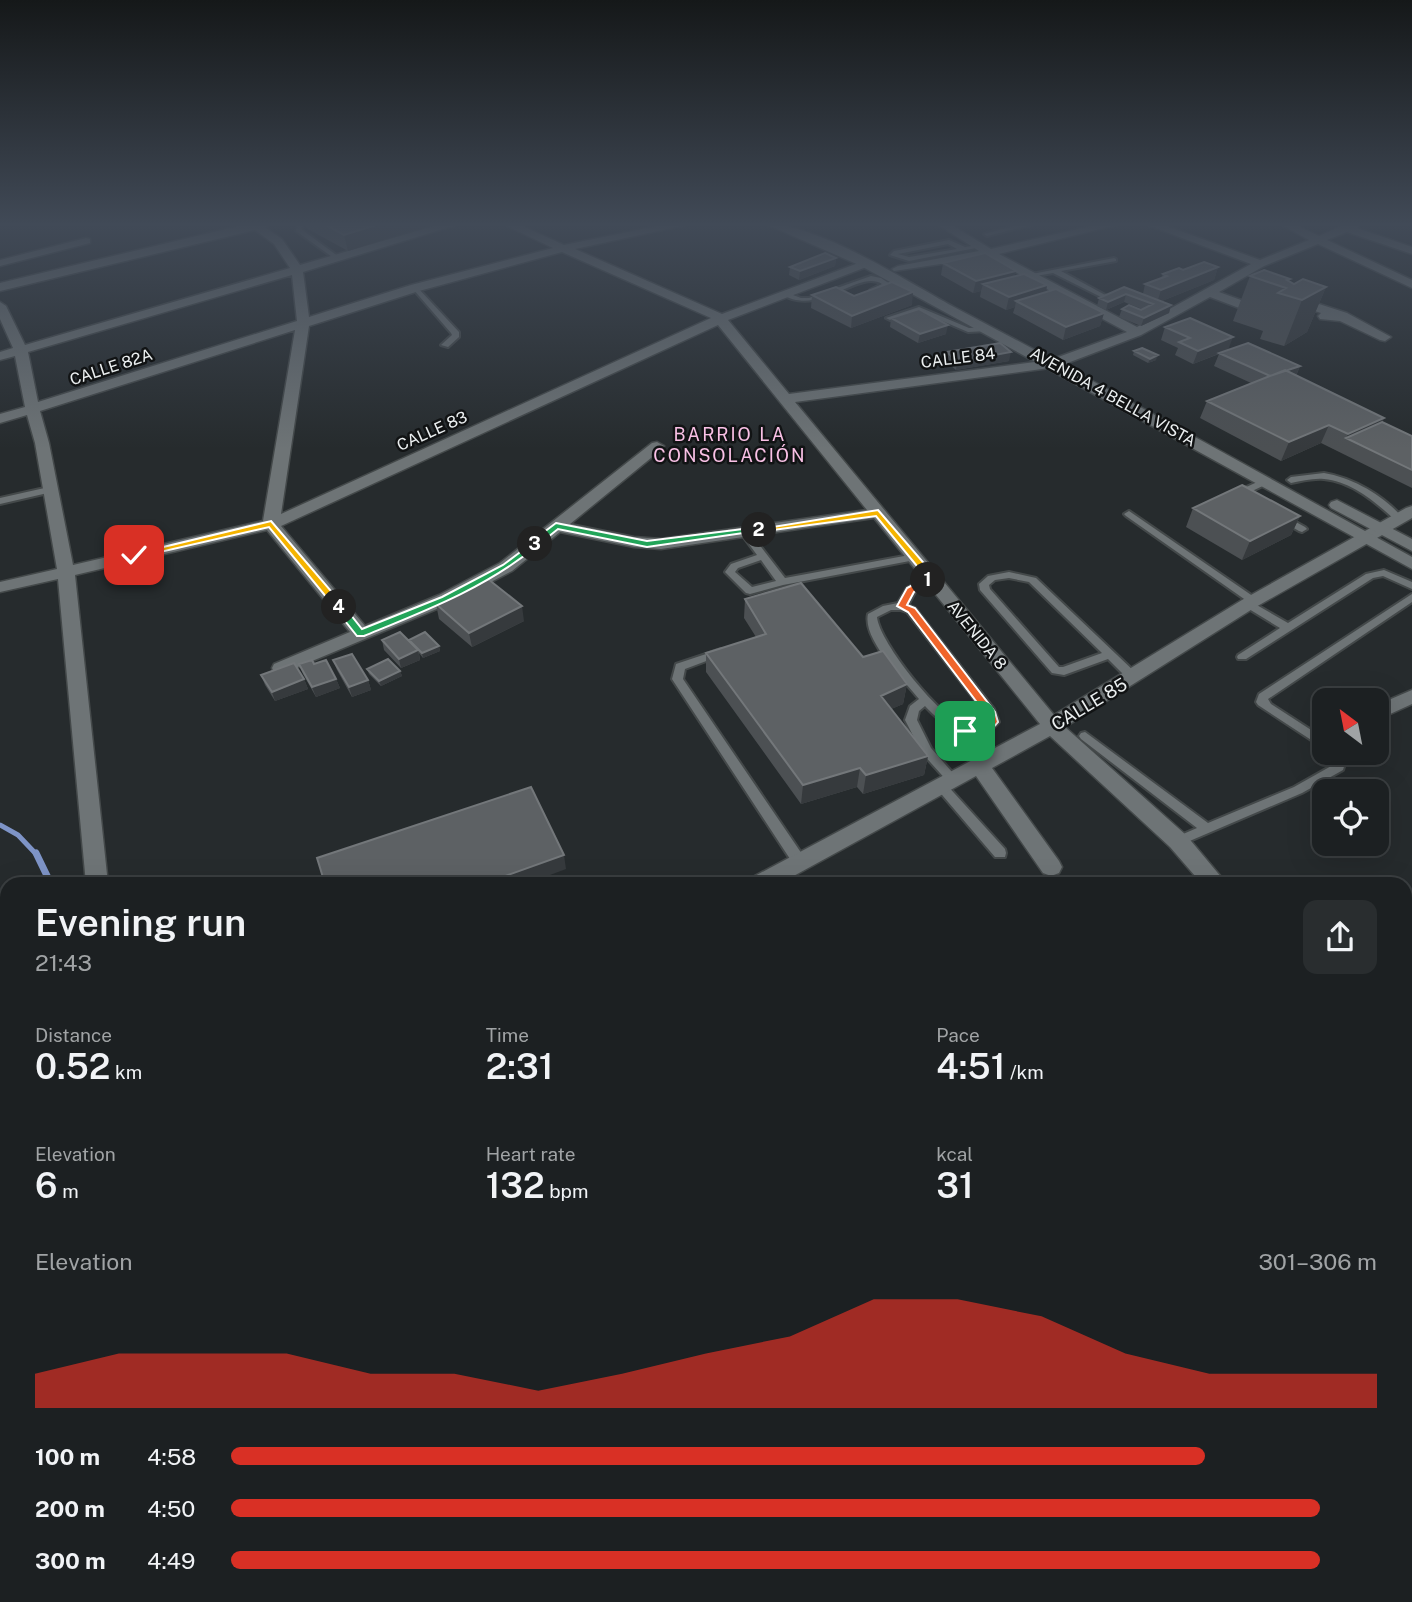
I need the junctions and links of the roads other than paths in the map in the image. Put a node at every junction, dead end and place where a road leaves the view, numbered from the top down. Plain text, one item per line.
1 (198, 299) edge
2 (303, 299) edge
3 (380, 299) edge
4 (425, 299) edge
5 (679, 299) edge
6 (773, 299) edge
7 (930, 299) edge
8 (950, 299) edge
9 (1074, 299) edge
10 (1196, 299) edge
11 (1249, 299) edge
12 (1290, 299) edge
13 (0, 306) edge
14 (1324, 316) edge
15 (890, 317) edge
16 (1276, 317) edge
17 (1341, 317) junction
18 (720, 319) junction
19 (303, 322) junction
20 (1124, 326) junction
21 (987, 329) junction
22 (1137, 332) junction
23 (1385, 337) dead end
24 (445, 345) dead end
25 (21, 351) junction
26 (0, 356) edge
27 (1052, 357) junction
28 (1068, 359) junction
29 (786, 398) junction
30 (32, 408) junction
31 (0, 419) edge
32 (657, 446) dead end
33 (1291, 480) junction
34 (1266, 481) junction
35 (49, 490) junction
36 (0, 501) edge
37 (1259, 504) edge
38 (1270, 510) edge
39 (878, 513) junction
40 (1129, 514) dead end
41 (1406, 515) edge
42 (271, 524) junction
43 (556, 526) junction
44 (1302, 529) dead end
45 (745, 532) junction
46 (1372, 533) junction
47 (1412, 546) edge
48 (762, 556) junction
49 (915, 557) junction
50 (1412, 564) edge
51 (66, 571) junction
52 (932, 578) junction
53 (782, 582) junction
54 (1412, 586) edge
55 (0, 587) edge
56 (1412, 597) edge
57 (1250, 603) junction
58 (902, 606) junction
59 (1288, 628) junction
60 (360, 633) junction
61 (727, 650) edge
62 (1107, 655) junction
63 (1242, 657) dead end
64 (281, 668) edge
65 (1133, 677) junction
66 (1412, 696) edge
67 (926, 700) junction
68 (1390, 707) edge
69 (1052, 726) junction
70 (1085, 736) dead end
71 (1312, 736) edge
72 (979, 765) junction
73 (1339, 765) edge
74 (947, 783) junction
75 (1206, 828) junction
76 (1178, 841) junction
77 (1000, 853) dead end
78 (799, 861) junction
79 (1051, 867) dead end
80 (96, 877) edge
81 (771, 877) edge
82 (1210, 877) edge

1 - 25 street
2 - 19 street
3 - 19 street, CALLE 82A
4 - 24 lane
5 - 18 street, AVENIDA 8
6 - 18 street, CALLE 83
7 - 21 street, AVENIDA 4 BELLA VISTA
8 - 27 street, AVENIDA 4 BELLA VISTA
9 - 20 street
10 - 22 street
11 - 16 street
12 - 17 street
13 - 25 street
14 - 17 street
15 - 21 lane
17 - 23 street
18 - 29 street, AVENIDA 8
18 - 42 street, CALLE 83
19 - 30 street, CALLE 82A
19 - 42 street
20 - 22 street
20 - 27 street, CALLE 84
21 - 27 street, AVENIDA 4 BELLA VISTA
22 - 28 street
25 - 26 street
25 - 30 street
27 - 28 street, AVENIDA 4 BELLA VISTA
27 - 29 street, CALLE 84
27 - 34 street, AVENIDA 4 BELLA VISTA
28 - 33 street, AVENIDA 4 BELLA VISTA
29 - 39 street, AVENIDA 8
30 - 31 street, CALLE 82A
30 - 35 street
32 - 43 street
33 - 41 lane
33 - 46 street, AVENIDA 4 BELLA VISTA
34 - 37 lane
34 - 46 street, AVENIDA 4 BELLA VISTA
35 - 36 lane
35 - 51 street
38 - 44 lane
39 - 45 street
39 - 49 street, AVENIDA 8
40 - 57 lane
41 - 46 street, CALLE 85
42 - 51 street, CALLE 83
42 - 60 street
43 - 45 street
43 - 60 street
45 - 48 lane
46 - 47 street, AVENIDA 4 BELLA VISTA
46 - 50 street, AVENIDA 4 BELLA VISTA
46 - 57 street, CALLE 85
48 - 53 lane
48 - 53 lane
49 - 52 street, AVENIDA 8
49 - 53 lane
51 - 55 street, CALLE 83
51 - 80 street
52 - 58 lane
52 - 69 street, AVENIDA 8
54 - 59 lane
56 - 71 lane
57 - 59 lane
57 - 65 street, CALLE 85
58 - 67 lane
58 - 67 lane
59 - 63 lane
60 - 64 street
61 - 78 lane
62 - 62 lane
62 - 65 lane
65 - 69 street, CALLE 85
66 - 68 street
67 - 74 lane
69 - 72 street, CALLE 85
69 - 76 street, AVENIDA 8
70 - 75 lane
72 - 74 street, CALLE 85
72 - 79 street
73 - 75 lane
74 - 77 lane
74 - 78 street, CALLE 85
75 - 76 lane
76 - 82 street, AVENIDA 8
78 - 81 street, CALLE 85

